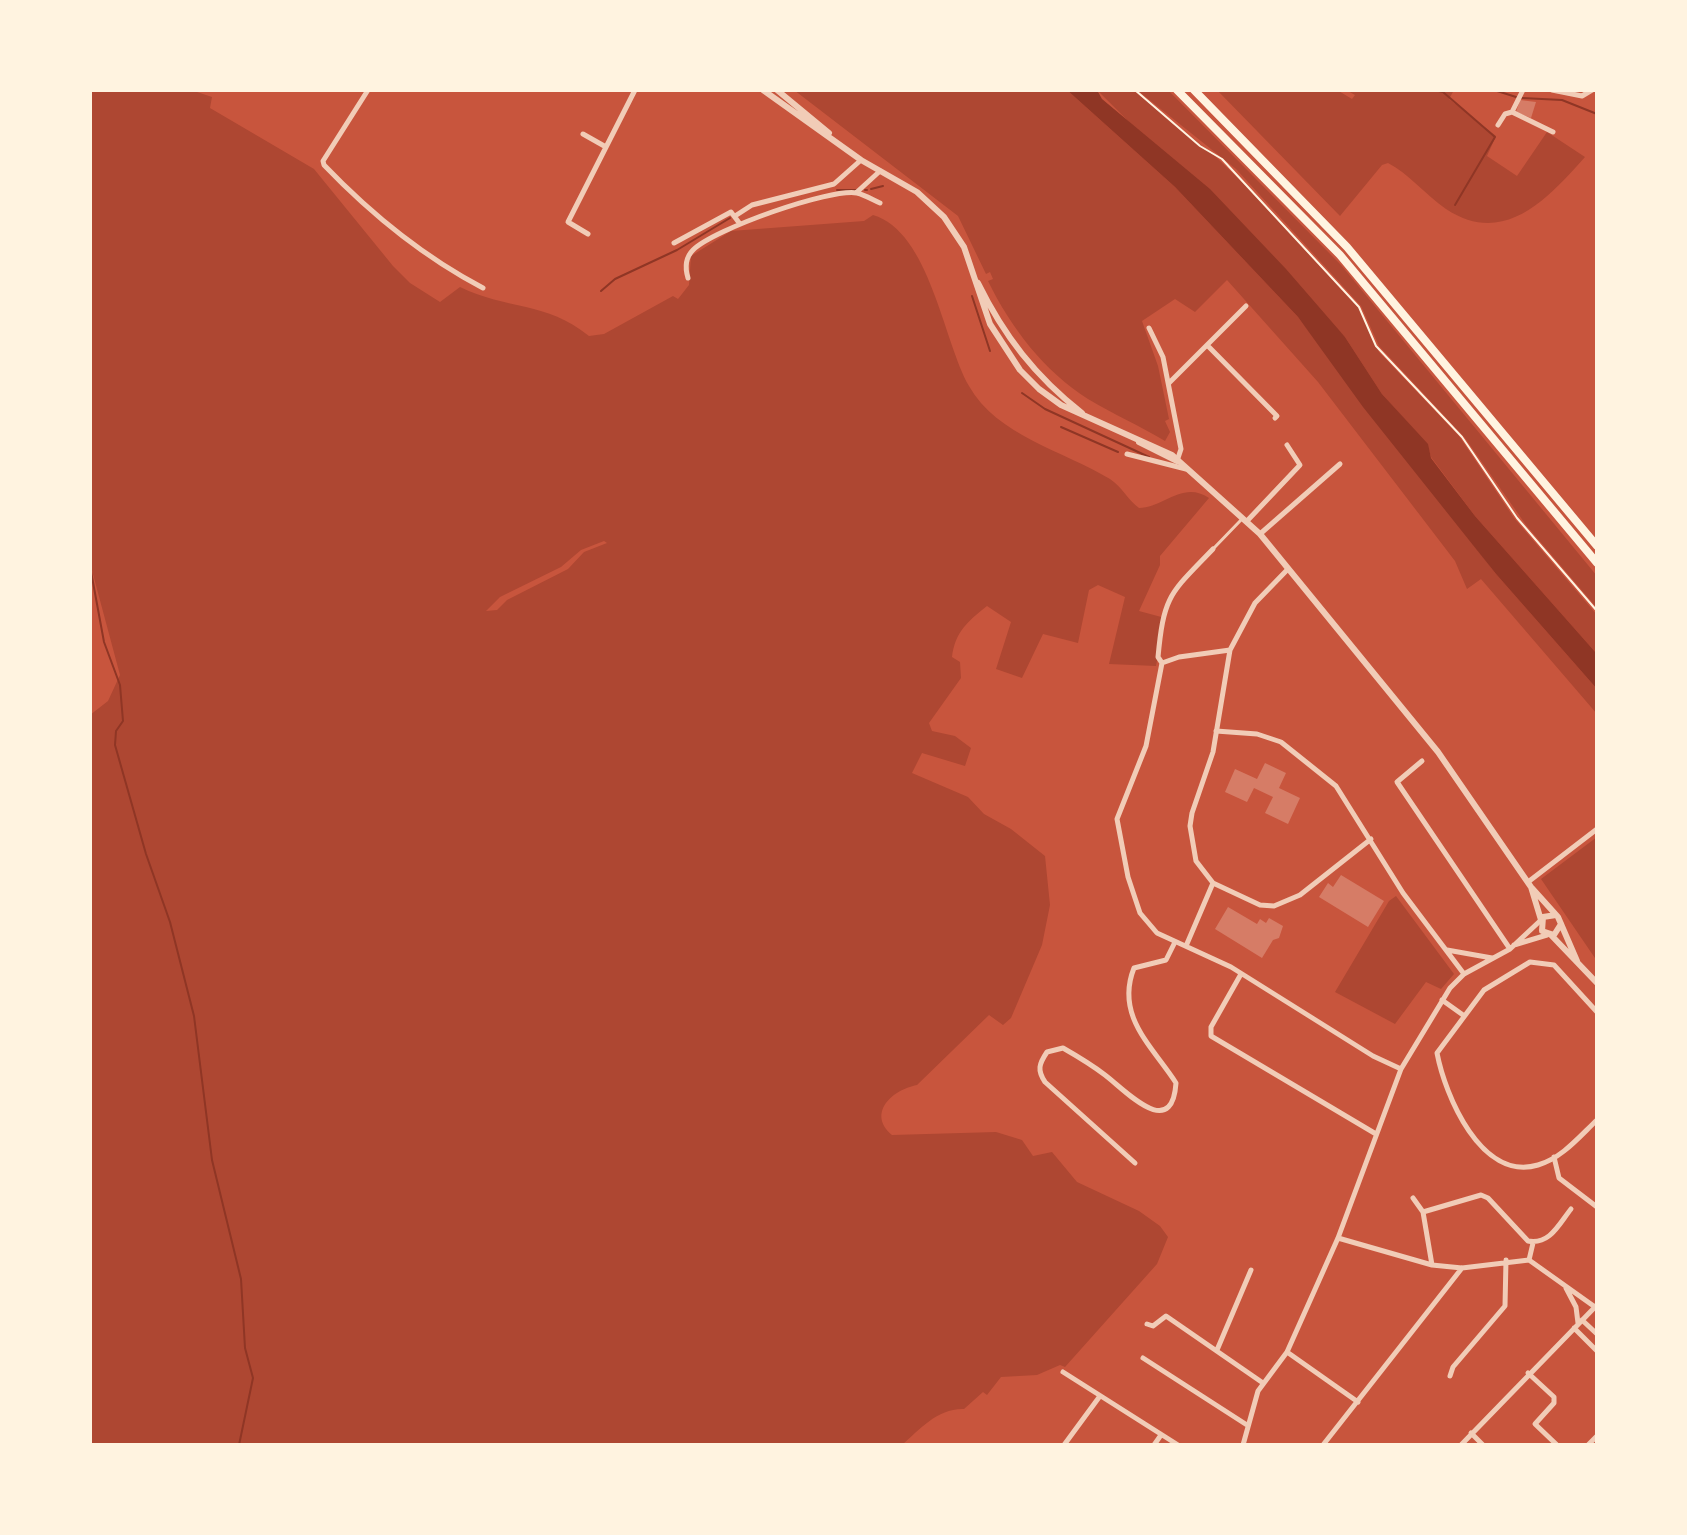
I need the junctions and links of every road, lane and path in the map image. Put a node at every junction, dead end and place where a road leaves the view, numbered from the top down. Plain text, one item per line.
1 (368, 90) edge
2 (635, 90) edge
3 (763, 90) edge
4 (777, 90) edge
5 (1135, 90) edge
6 (1177, 90) edge
7 (1194, 90) edge
8 (1552, 90) edge
9 (1592, 90) edge
10 (1520, 95) edge
11 (1512, 112) junction
12 (1498, 125) dead end
13 (1553, 132) dead end
14 (583, 134) dead end
15 (606, 147) junction
16 (849, 152) junction
17 (861, 160) junction
18 (880, 171) junction
19 (857, 193) junction
20 (880, 203) dead end
21 (735, 216) junction
22 (740, 224) junction
23 (588, 234) dead end
24 (674, 243) dead end
25 (688, 278) dead end
26 (483, 288) dead end
27 (1246, 306) dead end
28 (1149, 328) dead end
29 (1207, 345) junction
30 (1168, 384) junction
31 (1275, 418) dead end
32 (1287, 445) dead end
33 (1127, 454) dead end
34 (1177, 461) junction
35 (1340, 464) dead end
36 (1186, 469) junction
37 (1246, 519) junction
38 (90, 524) edge
39 (91, 530) edge
40 (1260, 534) junction
41 (1597, 546) edge
42 (1213, 549) joint
43 (1597, 563) edge
44 (1288, 569) junction
45 (1597, 611) edge
46 (1230, 650) junction
47 (1162, 663) junction
48 (1216, 731) junction
49 (1422, 761) dead end
50 (1597, 829) edge
51 (1371, 839) junction
52 (1213, 883) junction
53 (1530, 884) junction
54 (1558, 918) junction
55 (1541, 920) junction
56 (1549, 935) junction
57 (1175, 942) junction
58 (1186, 946) junction
59 (1512, 947) junction
60 (1446, 950) junction
61 (1493, 958) junction
62 (1577, 961) junction
63 (1241, 974) junction
64 (1464, 974) junction
65 (1597, 983) edge
66 (1442, 1000) junction
67 (1597, 1012) edge
68 (1463, 1015) junction
69 (1401, 1069) junction
70 (1597, 1120) edge
71 (1376, 1134) junction
72 (1554, 1157) junction
73 (1135, 1163) dead end
74 (1413, 1198) dead end
75 (1597, 1207) edge
76 (1571, 1209) dead end
77 (1423, 1212) junction
78 (1338, 1238) junction
79 (1533, 1243) junction
80 (1506, 1260) junction
81 (1529, 1260) junction
82 (1432, 1265) junction
83 (1462, 1268) junction
84 (1251, 1270) dead end
85 (1564, 1284) junction
86 (1596, 1306) edge
87 (1147, 1324) dead end
88 (1578, 1324) junction
89 (1597, 1334) edge
90 (1217, 1350) junction
91 (1597, 1351) edge
92 (1287, 1352) junction
93 (1143, 1358) dead end
94 (1063, 1372) dead end
95 (1528, 1373) junction
96 (1450, 1376) dead end
97 (1263, 1383) junction
98 (1100, 1396) junction
99 (1358, 1402) junction
100 (1247, 1425) junction
101 (1471, 1433) junction
102 (1161, 1435) junction
103 (1597, 1436) edge
104 (1064, 1445) edge
105 (1154, 1445) edge
106 (1178, 1445) edge
107 (1243, 1445) edge
108 (1323, 1445) edge
109 (1461, 1445) edge
110 (1483, 1445) edge
111 (1557, 1445) edge
112 (1588, 1445) edge

1 - 26 street
2 - 15 street
3 - 16 street
4 - 16 street
5 - 45 path
6 - 43 highway
7 - 41 highway
8 - 9 street
10 - 11 street
11 - 12 street
11 - 13 street
14 - 15 street
15 - 23 street
16 - 17 street
17 - 18 street
17 - 21 street
18 - 19 street
18 - 34 street
19 - 20 street
19 - 22 street
21 - 22 street
21 - 24 street
22 - 25 street
27 - 29 street
28 - 30 street
29 - 30 street
29 - 31 street
30 - 34 street
32 - 37 street
33 - 36 street
34 - 36 street
35 - 40 street
36 - 37 street
37 - 40 street
37 - 42 street
38 - 39 path
40 - 44 street
42 - 47 street
44 - 46 street
44 - 53 street
46 - 47 street
46 - 48 street
47 - 57 street
48 - 51 street
48 - 52 street
49 - 59 street
50 - 53 street
51 - 52 street
51 - 60 street
52 - 58 street
53 - 54 street
53 - 55 street
54 - 55 street
54 - 56 street
54 - 62 street
55 - 56 street
55 - 59 street
56 - 59 street
56 - 62 street
57 - 58 street
57 - 73 street
58 - 63 street
59 - 61 street
60 - 61 street
60 - 64 street
61 - 64 street
62 - 65 street
63 - 69 street
63 - 71 street
64 - 66 street
66 - 68 street
66 - 69 street
67 - 68 street
68 - 72 street
69 - 71 street
70 - 72 street
71 - 78 street
72 - 75 street
74 - 77 street
76 - 79 street
77 - 79 street
77 - 82 street
78 - 82 street
78 - 92 street
79 - 81 street
80 - 81 street
80 - 83 street
80 - 96 street
81 - 85 street
82 - 83 street
83 - 99 street
84 - 90 street
85 - 86 street
85 - 88 street
86 - 88 street
87 - 90 street
88 - 89 street
88 - 91 street
88 - 95 street
90 - 97 street
92 - 97 street
92 - 99 street
93 - 100 street
94 - 98 street
95 - 101 street
95 - 111 street
97 - 100 street
98 - 102 street
98 - 104 street
99 - 108 street
100 - 107 street
101 - 109 street
101 - 110 street
102 - 105 street
102 - 106 street
103 - 112 street

